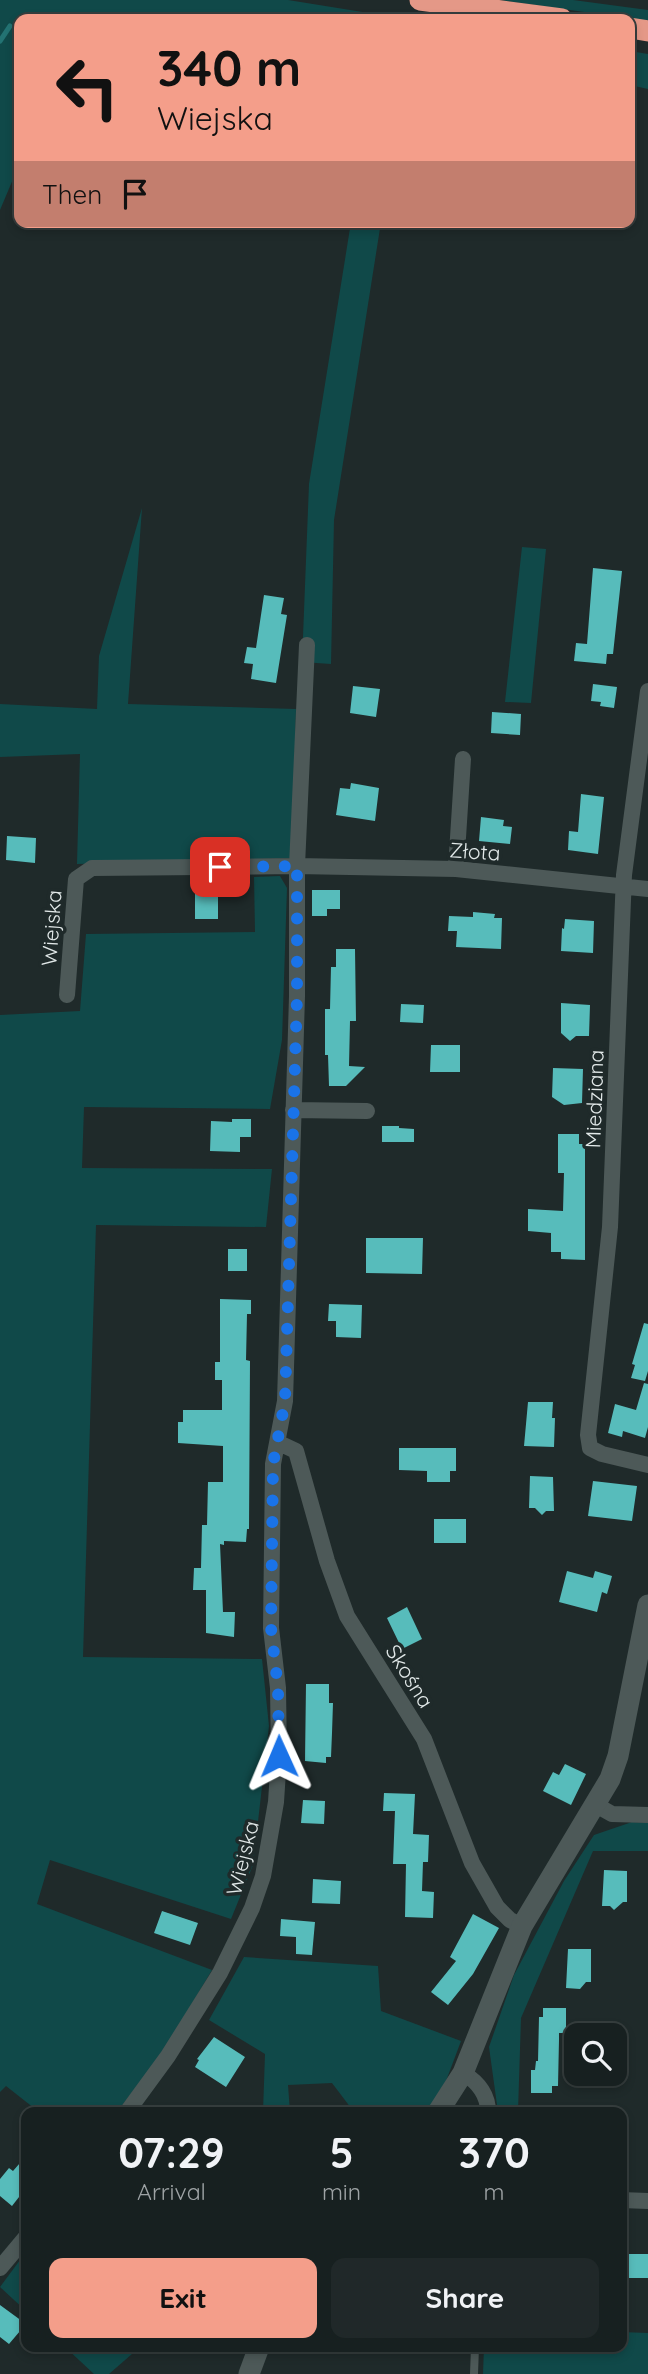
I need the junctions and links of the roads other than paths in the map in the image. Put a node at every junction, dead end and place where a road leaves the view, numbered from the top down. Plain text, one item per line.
1 (420, 0) edge
2 (525, 14) edge
3 (307, 645) dead end
4 (648, 691) edge
5 (463, 759) dead end
6 (297, 866) junction
7 (456, 869) junction
8 (624, 886) junction
9 (648, 889) edge
10 (67, 995) dead end
11 (293, 1110) junction
12 (367, 1111) dead end
13 (279, 1443) junction
14 (648, 1465) edge
15 (648, 1605) edge
16 (596, 1805) junction
17 (648, 1815) edge
18 (522, 1926) junction
19 (463, 2073) junction
20 (131, 2107) edge
21 (441, 2107) edge
22 (488, 2107) edge
23 (627, 2200) edge
24 (648, 2201) edge
25 (21, 2243) edge
26 (0, 2268) edge
27 (256, 2352) edge
28 (475, 2352) edge
29 (249, 2374) edge
30 (474, 2374) edge

1 - 2 highway
3 - 6 street, Wiejska
4 - 8 street, Miedziana
5 - 7 street
6 - 7 street, Złota
6 - 10 street, Wiejska
6 - 11 street, Wiejska
7 - 8 street, Złota
8 - 9 street, Złota
8 - 14 street, Miedziana
11 - 12 street
11 - 13 street, Wiejska
13 - 18 street, Skośna
13 - 20 street, Wiejska
15 - 16 street
16 - 17 street
16 - 18 street
18 - 19 street
19 - 21 street
19 - 22 street
23 - 24 street
25 - 26 street
27 - 29 street
28 - 30 lane

